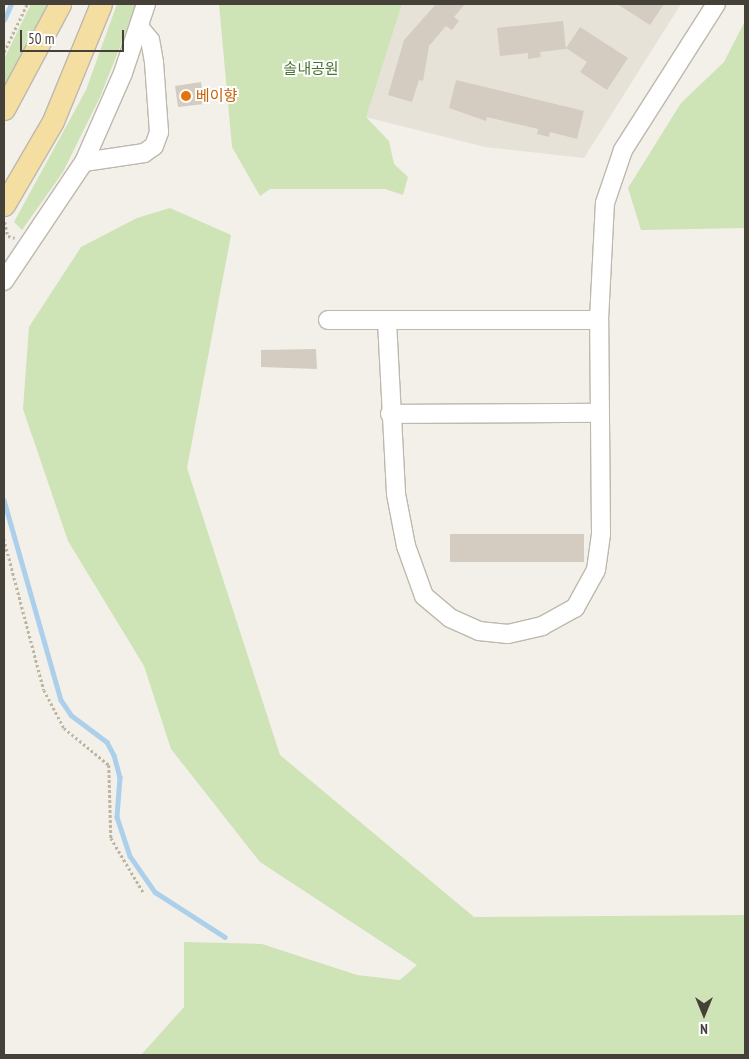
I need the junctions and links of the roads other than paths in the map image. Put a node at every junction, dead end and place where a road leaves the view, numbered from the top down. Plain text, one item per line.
1 (60, 4) edge
2 (102, 4) edge
3 (146, 4) edge
4 (716, 4) edge
5 (139, 26) junction
6 (4, 109) edge
7 (84, 162) junction
8 (4, 205) edge
9 (8, 276) edge
10 (328, 320) dead end
11 (599, 320) junction
12 (387, 321) junction
13 (599, 413) junction
14 (390, 414) junction

1 - 6 main road
2 - 8 main road
3 - 5 street
4 - 11 street
5 - 7 street
5 - 7 street
7 - 9 street
10 - 12 street
11 - 12 street
11 - 13 street
12 - 14 street
13 - 14 street
13 - 14 street

